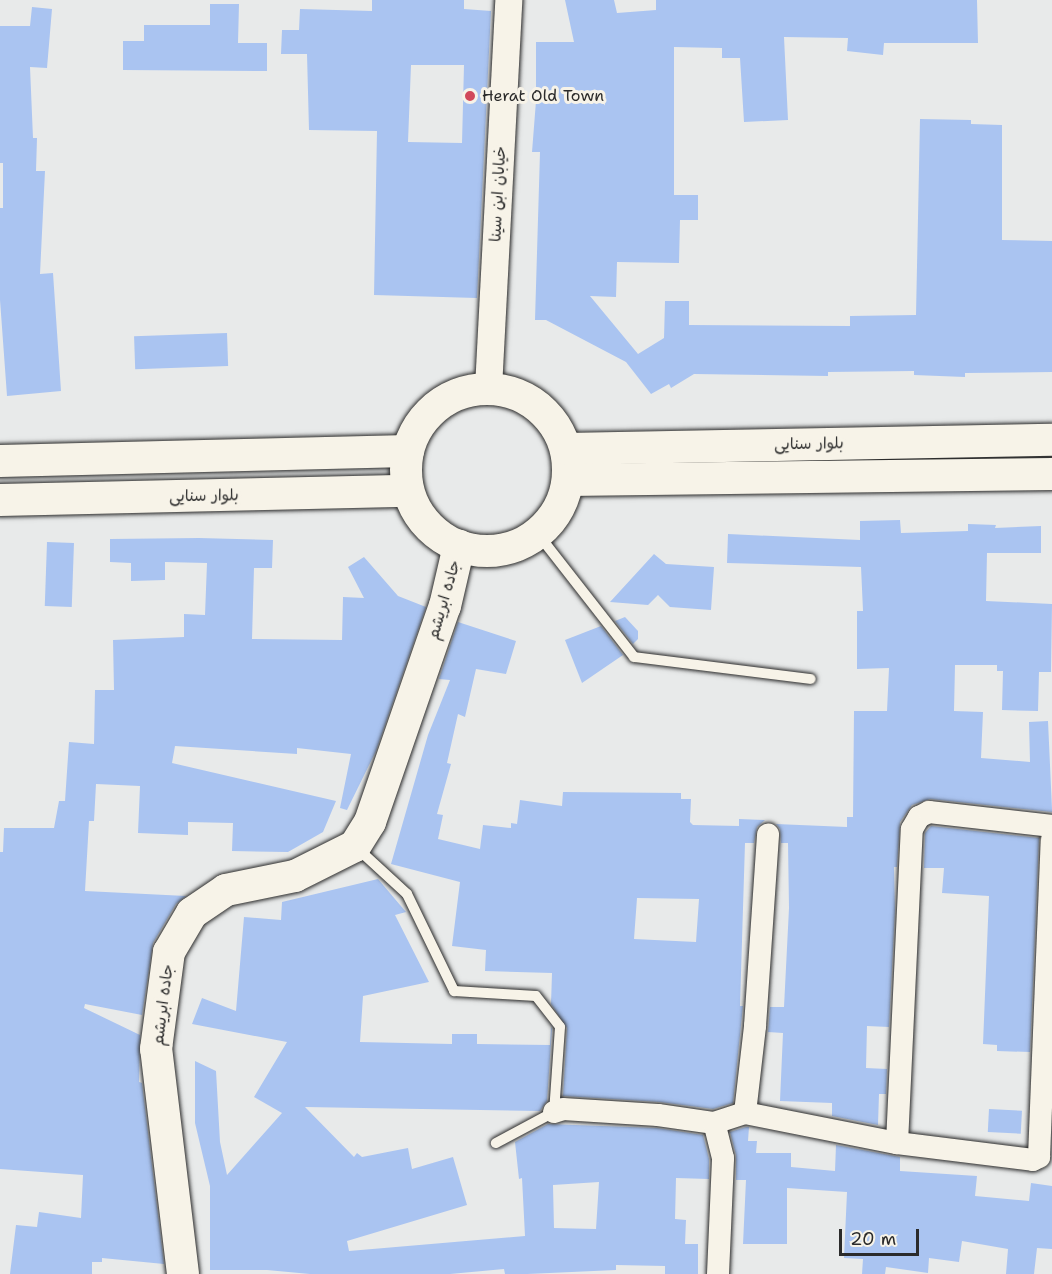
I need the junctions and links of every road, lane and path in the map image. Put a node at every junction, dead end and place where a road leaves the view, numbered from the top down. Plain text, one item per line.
1 (508, 0) edge
2 (488, 387) junction
3 (1052, 440) edge
4 (566, 449) junction
5 (408, 451) junction
6 (0, 461) edge
7 (1052, 474) edge
8 (568, 480) junction
9 (408, 491) junction
10 (0, 500) edge
11 (538, 534) junction
12 (459, 546) junction
13 (811, 679) dead end
14 (1052, 826) edge
15 (768, 834) dead end
16 (1052, 840) edge
17 (355, 846) junction
18 (554, 1112) junction
19 (745, 1113) junction
20 (714, 1123) junction
21 (1045, 1132) edge
22 (496, 1143) dead end
23 (897, 1143) junction
24 (183, 1274) edge
25 (718, 1274) edge

1 - 2 street, خیابان ابن سینا
2 - 4 main road
2 - 5 main road
3 - 4 main road, بلوار سنایی
4 - 8 main road
5 - 6 main road
5 - 9 main road
7 - 8 main road, بلوار سنایی
8 - 11 main road
9 - 10 main road, بلوار سنایی
9 - 12 main road
11 - 12 main road
11 - 13 lane
12 - 17 main road, جاده ابریشم
14 - 23 street
15 - 19 street
16 - 21 street
17 - 18 lane
17 - 24 main road, جاده ابریشم
18 - 20 street
18 - 22 lane
19 - 20 street
19 - 23 street
20 - 25 street
21 - 23 street

